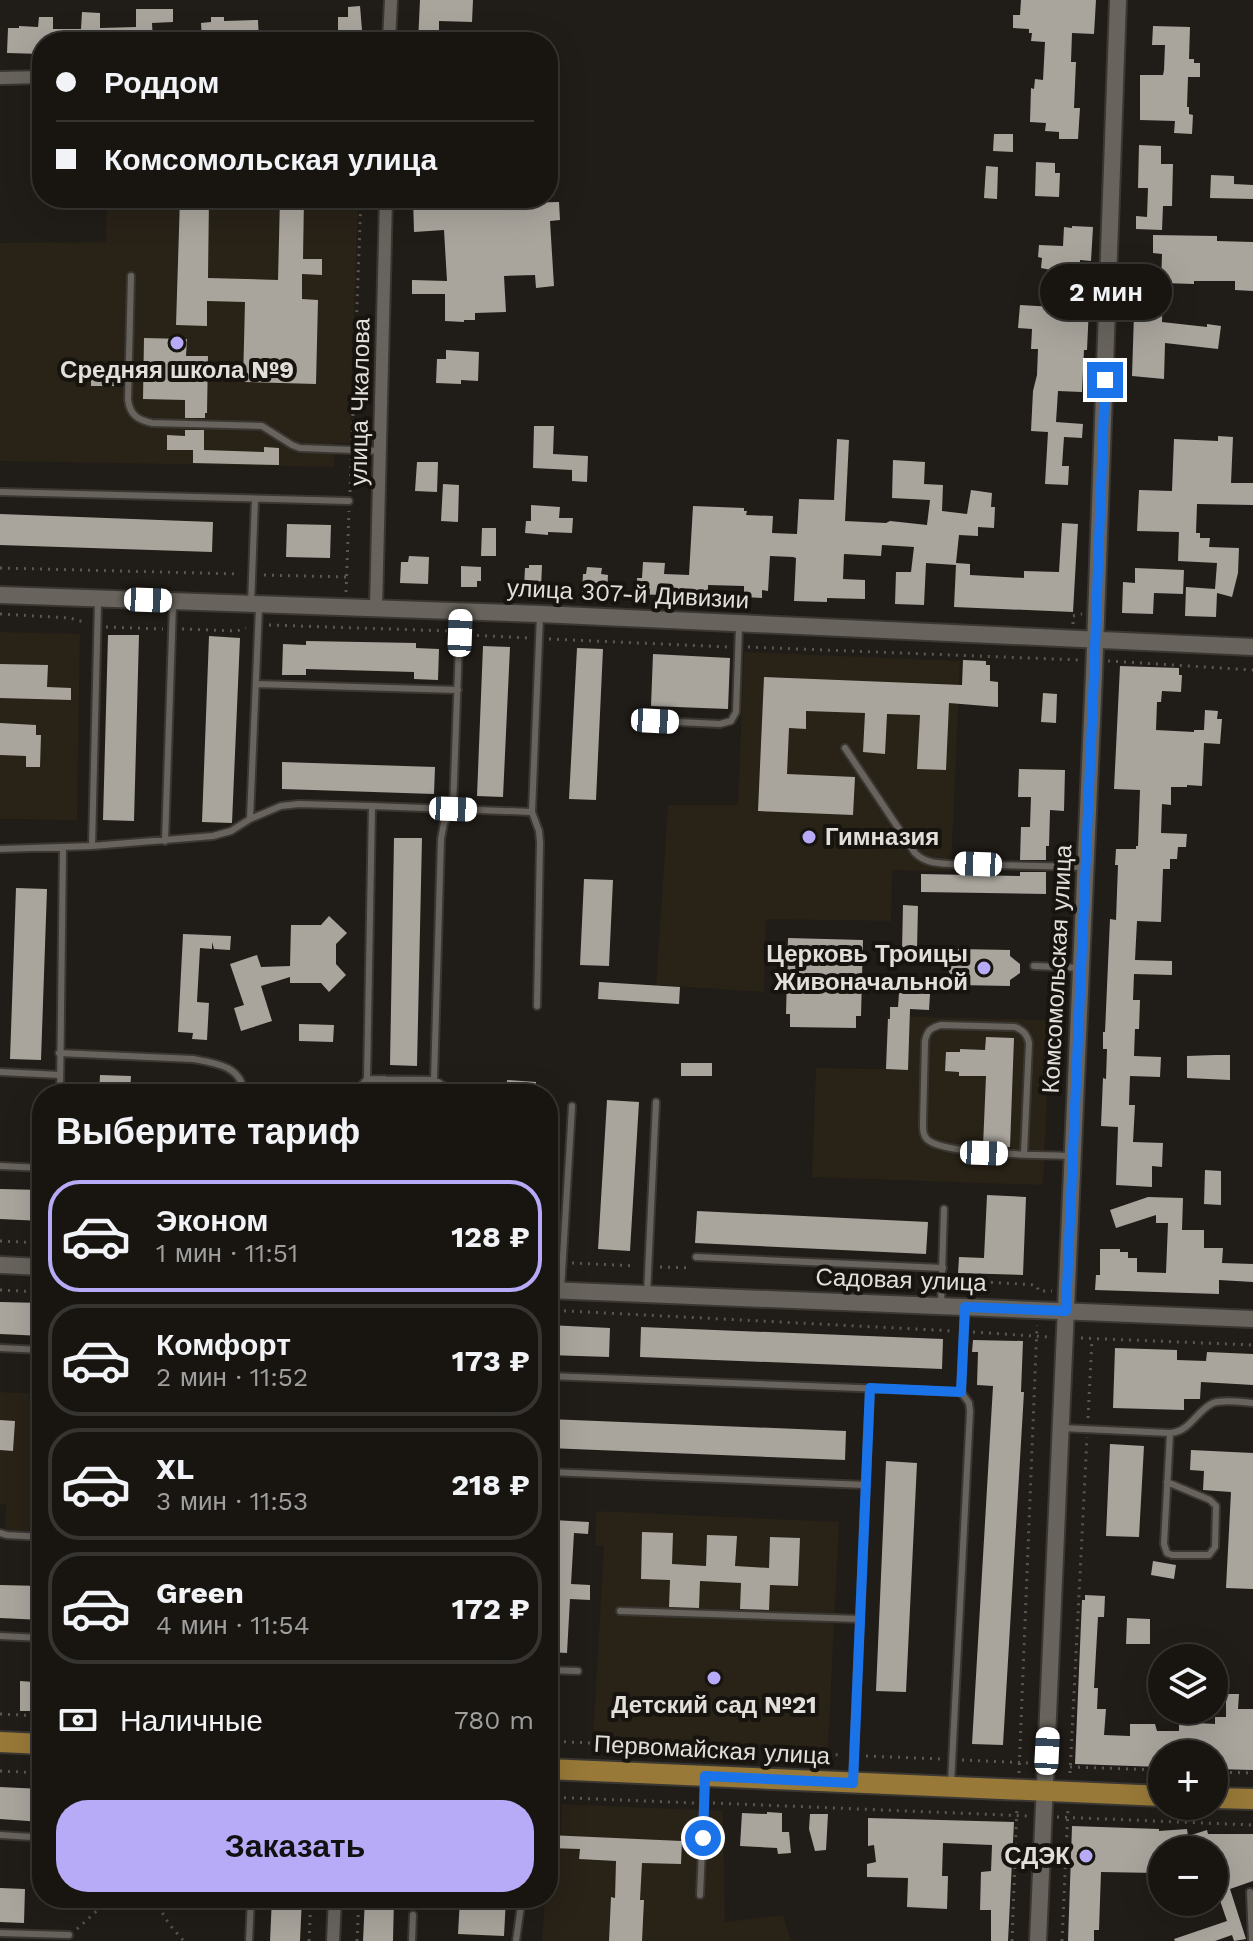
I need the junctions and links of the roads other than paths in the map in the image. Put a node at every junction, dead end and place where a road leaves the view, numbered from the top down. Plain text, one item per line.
1 (391, 0) edge
2 (1118, 0) edge
3 (389, 32) edge
4 (32, 77) edge
5 (0, 78) edge
6 (386, 208) edge
7 (131, 276) dead end
8 (381, 451) junction
9 (0, 492) edge
10 (255, 499) junction
11 (349, 501) road end
12 (0, 595) edge
13 (98, 599) junction
14 (173, 601) junction
15 (255, 604) junction
16 (376, 608) junction
17 (461, 611) junction
18 (540, 614) junction
19 (739, 623) junction
20 (1095, 640) junction
21 (1253, 647) edge
22 (256, 684) junction
23 (458, 690) junction
24 (655, 721) dead end
25 (845, 748) dead end
26 (372, 806) junction
27 (453, 809) junction
28 (532, 812) junction
29 (250, 819) junction
30 (165, 841) junction
31 (92, 846) junction
32 (63, 847) junction
33 (0, 849) edge
34 (1086, 867) junction
35 (1034, 966) dead end
36 (1081, 968) junction
37 (537, 1006) dead end
38 (59, 1053) junction
39 (0, 1072) edge
40 (60, 1075) junction
41 (367, 1079) junction
42 (384, 1079) junction
43 (434, 1080) junction
44 (60, 1084) edge
45 (242, 1084) edge
46 (363, 1084) edge
47 (384, 1084) edge
48 (442, 1084) edge
49 (656, 1102) dead end
50 (572, 1106) dead end
51 (1024, 1154) junction
52 (1072, 1156) junction
53 (0, 1166) edge
54 (32, 1168) edge
55 (944, 1209) dead end
56 (696, 1257) dead end
57 (558, 1258) edge
58 (0, 1265) edge
59 (32, 1267) edge
60 (943, 1268) junction
61 (558, 1290) edge
62 (647, 1294) junction
63 (941, 1306) junction
64 (965, 1307) junction
65 (1066, 1311) junction
66 (1253, 1319) edge
67 (0, 1348) edge
68 (32, 1350) edge
69 (558, 1376) edge
70 (870, 1388) junction
71 (961, 1392) junction
72 (1253, 1403) edge
73 (1061, 1428) junction
74 (1170, 1433) junction
75 (558, 1472) edge
76 (1167, 1482) junction
77 (866, 1485) junction
78 (0, 1533) edge
79 (32, 1536) edge
80 (620, 1611) dead end
81 (860, 1619) junction
82 (0, 1636) edge
83 (32, 1638) edge
84 (558, 1670) edge
85 (578, 1671) dead end
86 (0, 1742) edge
87 (32, 1744) edge
88 (558, 1769) edge
89 (705, 1776) junction
90 (853, 1783) junction
91 (951, 1787) junction
92 (1045, 1791) junction
93 (1148, 1795) edge
94 (1228, 1798) edge
95 (1253, 1799) edge
96 (0, 1835) edge
97 (32, 1837) edge
98 (1250, 1892) dead end
99 (700, 1895) dead end
100 (251, 1908) edge
101 (335, 1908) edge
102 (521, 1908) edge
103 (413, 1915) dead end
104 (0, 1933) edge
105 (69, 1935) road end
106 (249, 1941) edge
107 (333, 1941) edge
108 (412, 1941) edge
109 (516, 1941) edge
110 (1038, 1941) edge
111 (1252, 1941) edge

1 - 3 street
2 - 20 street, Комсомольская улица
4 - 5 street
6 - 8 street, улица Чкалова
7 - 8 lane
8 - 16 street, улица Чкалова
9 - 10 lane
10 - 11 lane
10 - 15 lane
12 - 13 street, улица 307-й Дивизии
13 - 14 street, улица 307-й Дивизии
13 - 31 lane
14 - 15 street, улица 307-й Дивизии
14 - 30 lane
15 - 16 street, улица 307-й Дивизии
15 - 22 lane
16 - 17 street, улица 307-й Дивизии
17 - 18 street, улица 307-й Дивизии
17 - 23 lane
18 - 19 street, улица 307-й Дивизии
18 - 28 lane
19 - 20 street, улица 307-й Дивизии
19 - 24 lane
20 - 21 street, улица 307-й Дивизии
20 - 34 street, Комсомольская улица
22 - 23 lane
22 - 29 lane
23 - 27 lane
25 - 34 lane
26 - 27 lane
26 - 29 lane
26 - 41 lane
27 - 28 lane
27 - 43 lane
28 - 37 lane
29 - 30 lane
30 - 31 lane
31 - 32 lane
32 - 33 lane
32 - 38 lane
34 - 36 street, Комсомольская улица
35 - 36 lane
36 - 52 street, Комсомольская улица
38 - 40 lane
38 - 45 lane
39 - 40 lane
40 - 44 lane
41 - 42 lane
41 - 46 lane
42 - 43 lane
42 - 47 lane
43 - 48 lane
49 - 62 lane
50 - 57 lane
51 - 51 lane
51 - 52 lane
52 - 65 street, Комсомольская улица
53 - 54 lane
55 - 60 lane
56 - 60 lane
58 - 59 street
60 - 63 lane
61 - 62 street, Садовая улица
62 - 63 street, Садовая улица
63 - 64 street, Садовая улица
64 - 65 street, Садовая улица
64 - 71 lane
65 - 66 street, Садовая улица
65 - 73 street, Комсомольская улица
67 - 68 lane
69 - 70 lane
70 - 71 lane
70 - 77 lane
71 - 91 lane
72 - 74 lane
73 - 74 lane
73 - 92 street, Комсомольская улица
74 - 76 lane
75 - 77 lane
76 - 76 lane
77 - 81 lane
78 - 79 lane
80 - 81 lane
81 - 90 lane
82 - 83 lane
84 - 85 lane
86 - 87 main road
88 - 89 main road, Первомайская улица
89 - 90 main road, Первомайская улица
89 - 99 lane
90 - 91 main road, Первомайская улица
91 - 92 main road, Первомайская улица
92 - 93 main road, Первомайская улица
92 - 110 street, Комсомольская улица
94 - 95 main road
96 - 97 lane
98 - 111 lane
100 - 106 lane
101 - 107 street
102 - 109 lane
103 - 108 lane
104 - 105 lane

